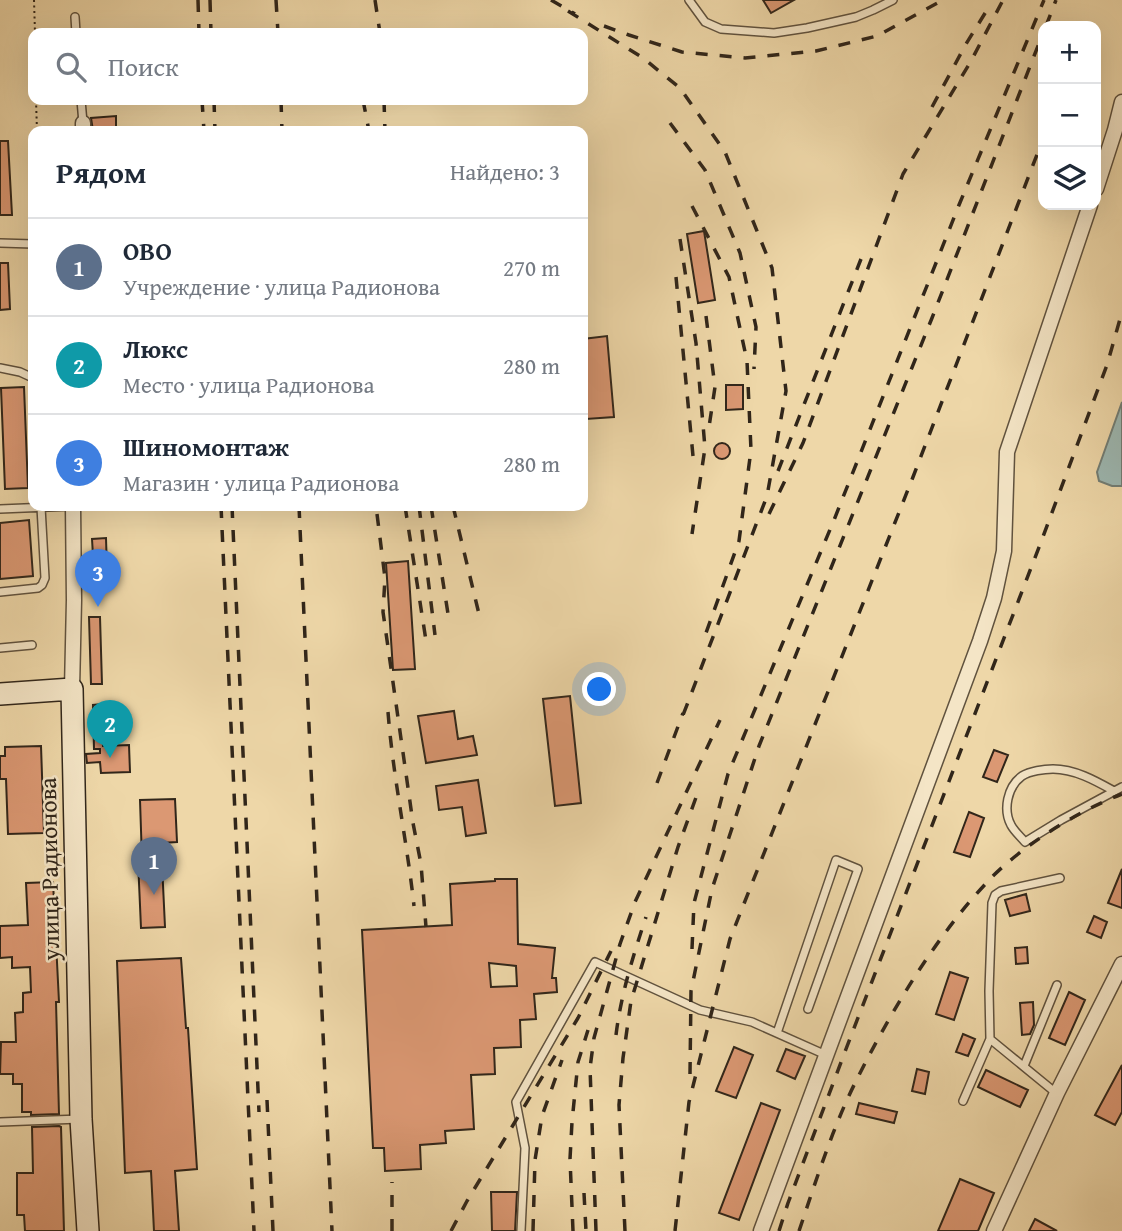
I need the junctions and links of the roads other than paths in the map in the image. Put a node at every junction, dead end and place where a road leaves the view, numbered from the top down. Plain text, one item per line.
1 (689, 0) edge
2 (893, 0) edge
3 (75, 18) dead end
4 (76, 28) edge
5 (1122, 102) edge
6 (81, 105) edge
7 (83, 126) edge
8 (1101, 173) edge
9 (1088, 210) edge
10 (0, 243) edge
11 (28, 244) edge
12 (0, 368) edge
13 (28, 375) edge
14 (28, 508) edge
15 (0, 509) edge
16 (41, 511) edge
17 (73, 511) edge
18 (0, 592) edge
19 (32, 645) dead end
20 (0, 648) edge
21 (72, 689) junction
22 (0, 694) edge
23 (1118, 789) edge
24 (1060, 878) dead end
25 (1122, 964) edge
26 (1057, 985) dead end
27 (808, 1009) dead end
28 (777, 1033) junction
29 (990, 1039) junction
30 (827, 1055) junction
31 (1024, 1066) junction
32 (1057, 1093) junction
33 (963, 1101) dead end
34 (81, 1119) junction
35 (0, 1122) edge
36 (88, 1231) edge
37 (521, 1231) edge
38 (761, 1231) edge
39 (993, 1231) edge

1 - 2 lane
3 - 4 lane
5 - 8 street
6 - 7 lane
9 - 30 street
10 - 11 lane
12 - 13 lane
14 - 15 lane
16 - 18 lane
17 - 21 street, улица Радионова
19 - 20 lane
21 - 22 street
21 - 34 street, улица Радионова
23 - 23 lane
24 - 29 lane
25 - 32 street
26 - 31 lane
27 - 28 lane
28 - 30 lane
28 - 37 lane
29 - 31 lane
29 - 33 lane
30 - 38 street
31 - 32 lane
32 - 39 street
34 - 35 lane
34 - 36 street, улица Радионова

